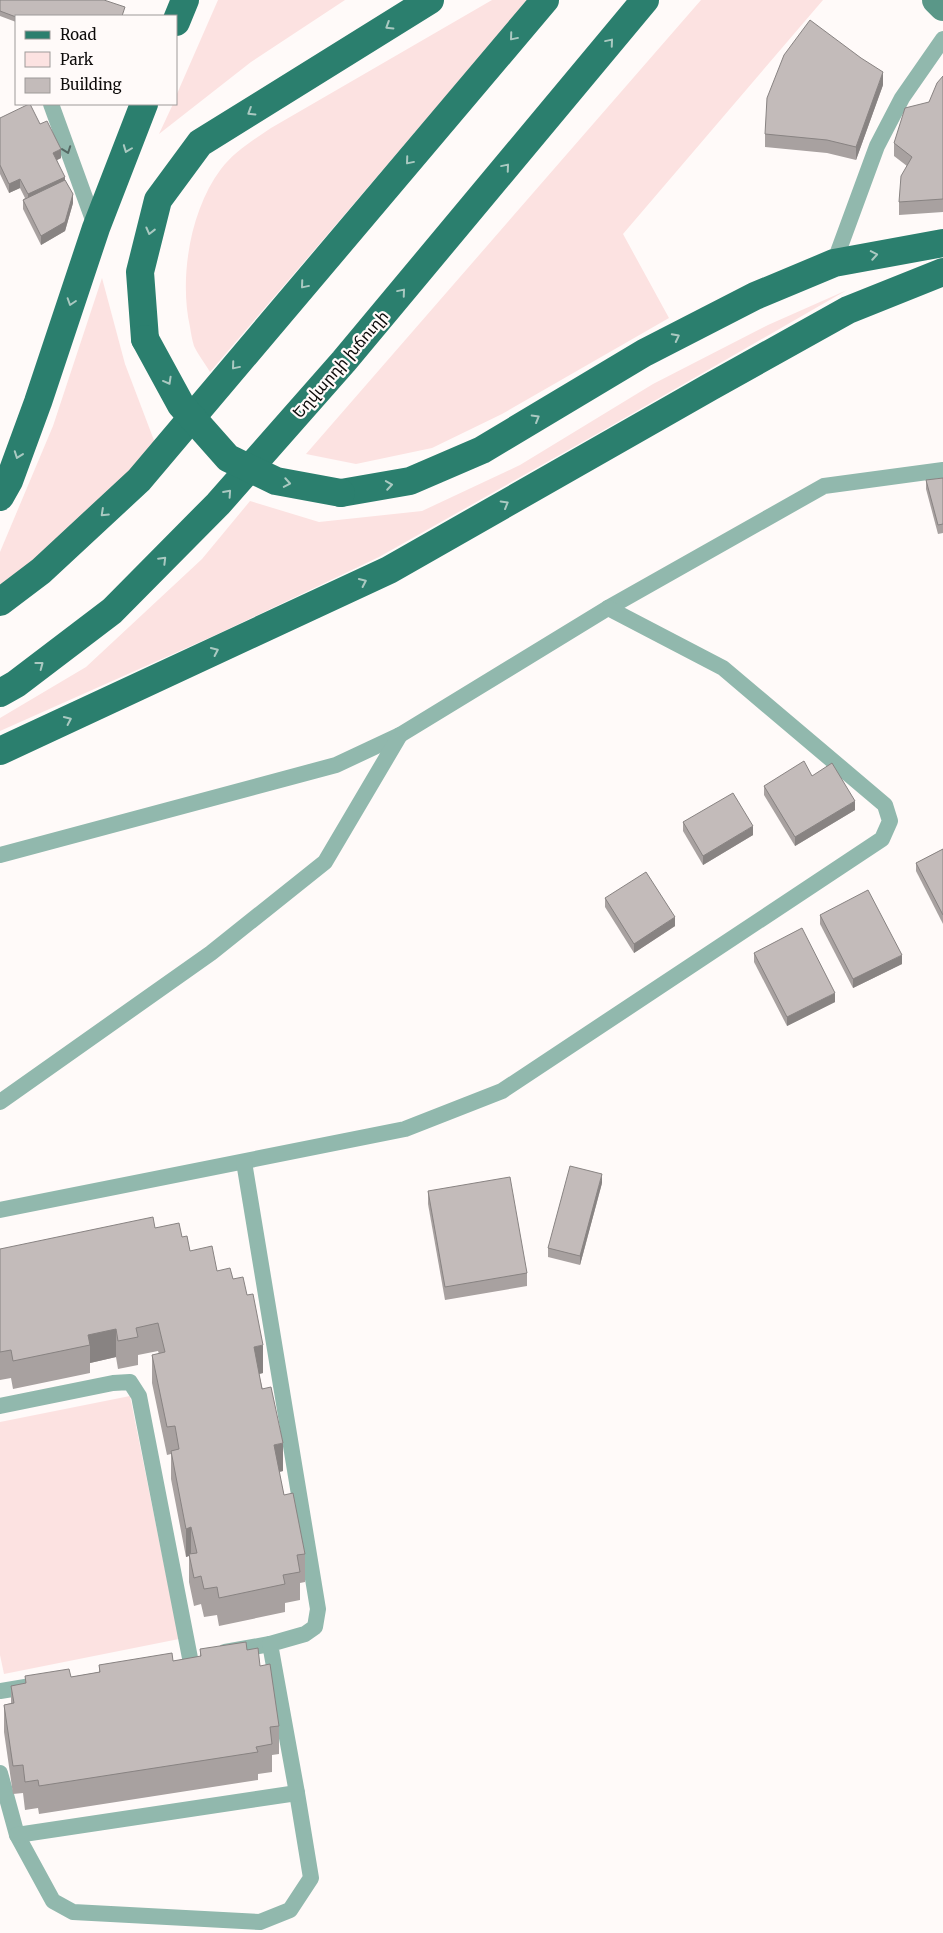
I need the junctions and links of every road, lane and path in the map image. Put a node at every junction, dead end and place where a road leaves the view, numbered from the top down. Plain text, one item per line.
1 (185, 0) edge
2 (430, 0) edge
3 (545, 0) edge
4 (646, 0) edge
5 (936, 0) edge
6 (943, 6) edge
7 (178, 17) edge
8 (943, 39) edge
9 (51, 105) edge
10 (144, 105) edge
11 (96, 228) junction
12 (943, 243) edge
13 (834, 263) junction
14 (943, 272) edge
15 (943, 470) edge
16 (0, 496) edge
17 (0, 602) edge
18 (608, 608) junction
19 (0, 693) edge
20 (400, 735) junction
21 (0, 751) edge
22 (0, 855) edge
23 (0, 1102) edge
24 (244, 1162) junction
25 (0, 1210) edge
26 (0, 1406) edge
27 (270, 1644) junction
28 (190, 1658) junction
29 (171, 1661) edge
30 (47, 1683) edge
31 (0, 1691) edge
32 (0, 1773) edge
33 (297, 1792) junction
34 (17, 1835) junction

1 - 7 main road
2 -> 13 main road, bridge
3 -> 17 main road
19 -> 4 main road, Եղվարդի խճուղի
5 - 6 main road
8 - 13 lane
9 -> 11 lane
10 -> 11 main road
11 -> 16 main road
13 -> 12 main road
21 -> 14 main road
15 - 18 lane
18 - 20 lane
18 - 24 lane
20 - 22 lane
20 - 23 lane
24 - 25 lane
24 - 27 lane
26 - 28 lane
27 - 28 lane
27 - 33 lane
28 - 29 lane
30 - 31 lane
32 - 34 lane
33 - 34 lane
33 - 34 lane

